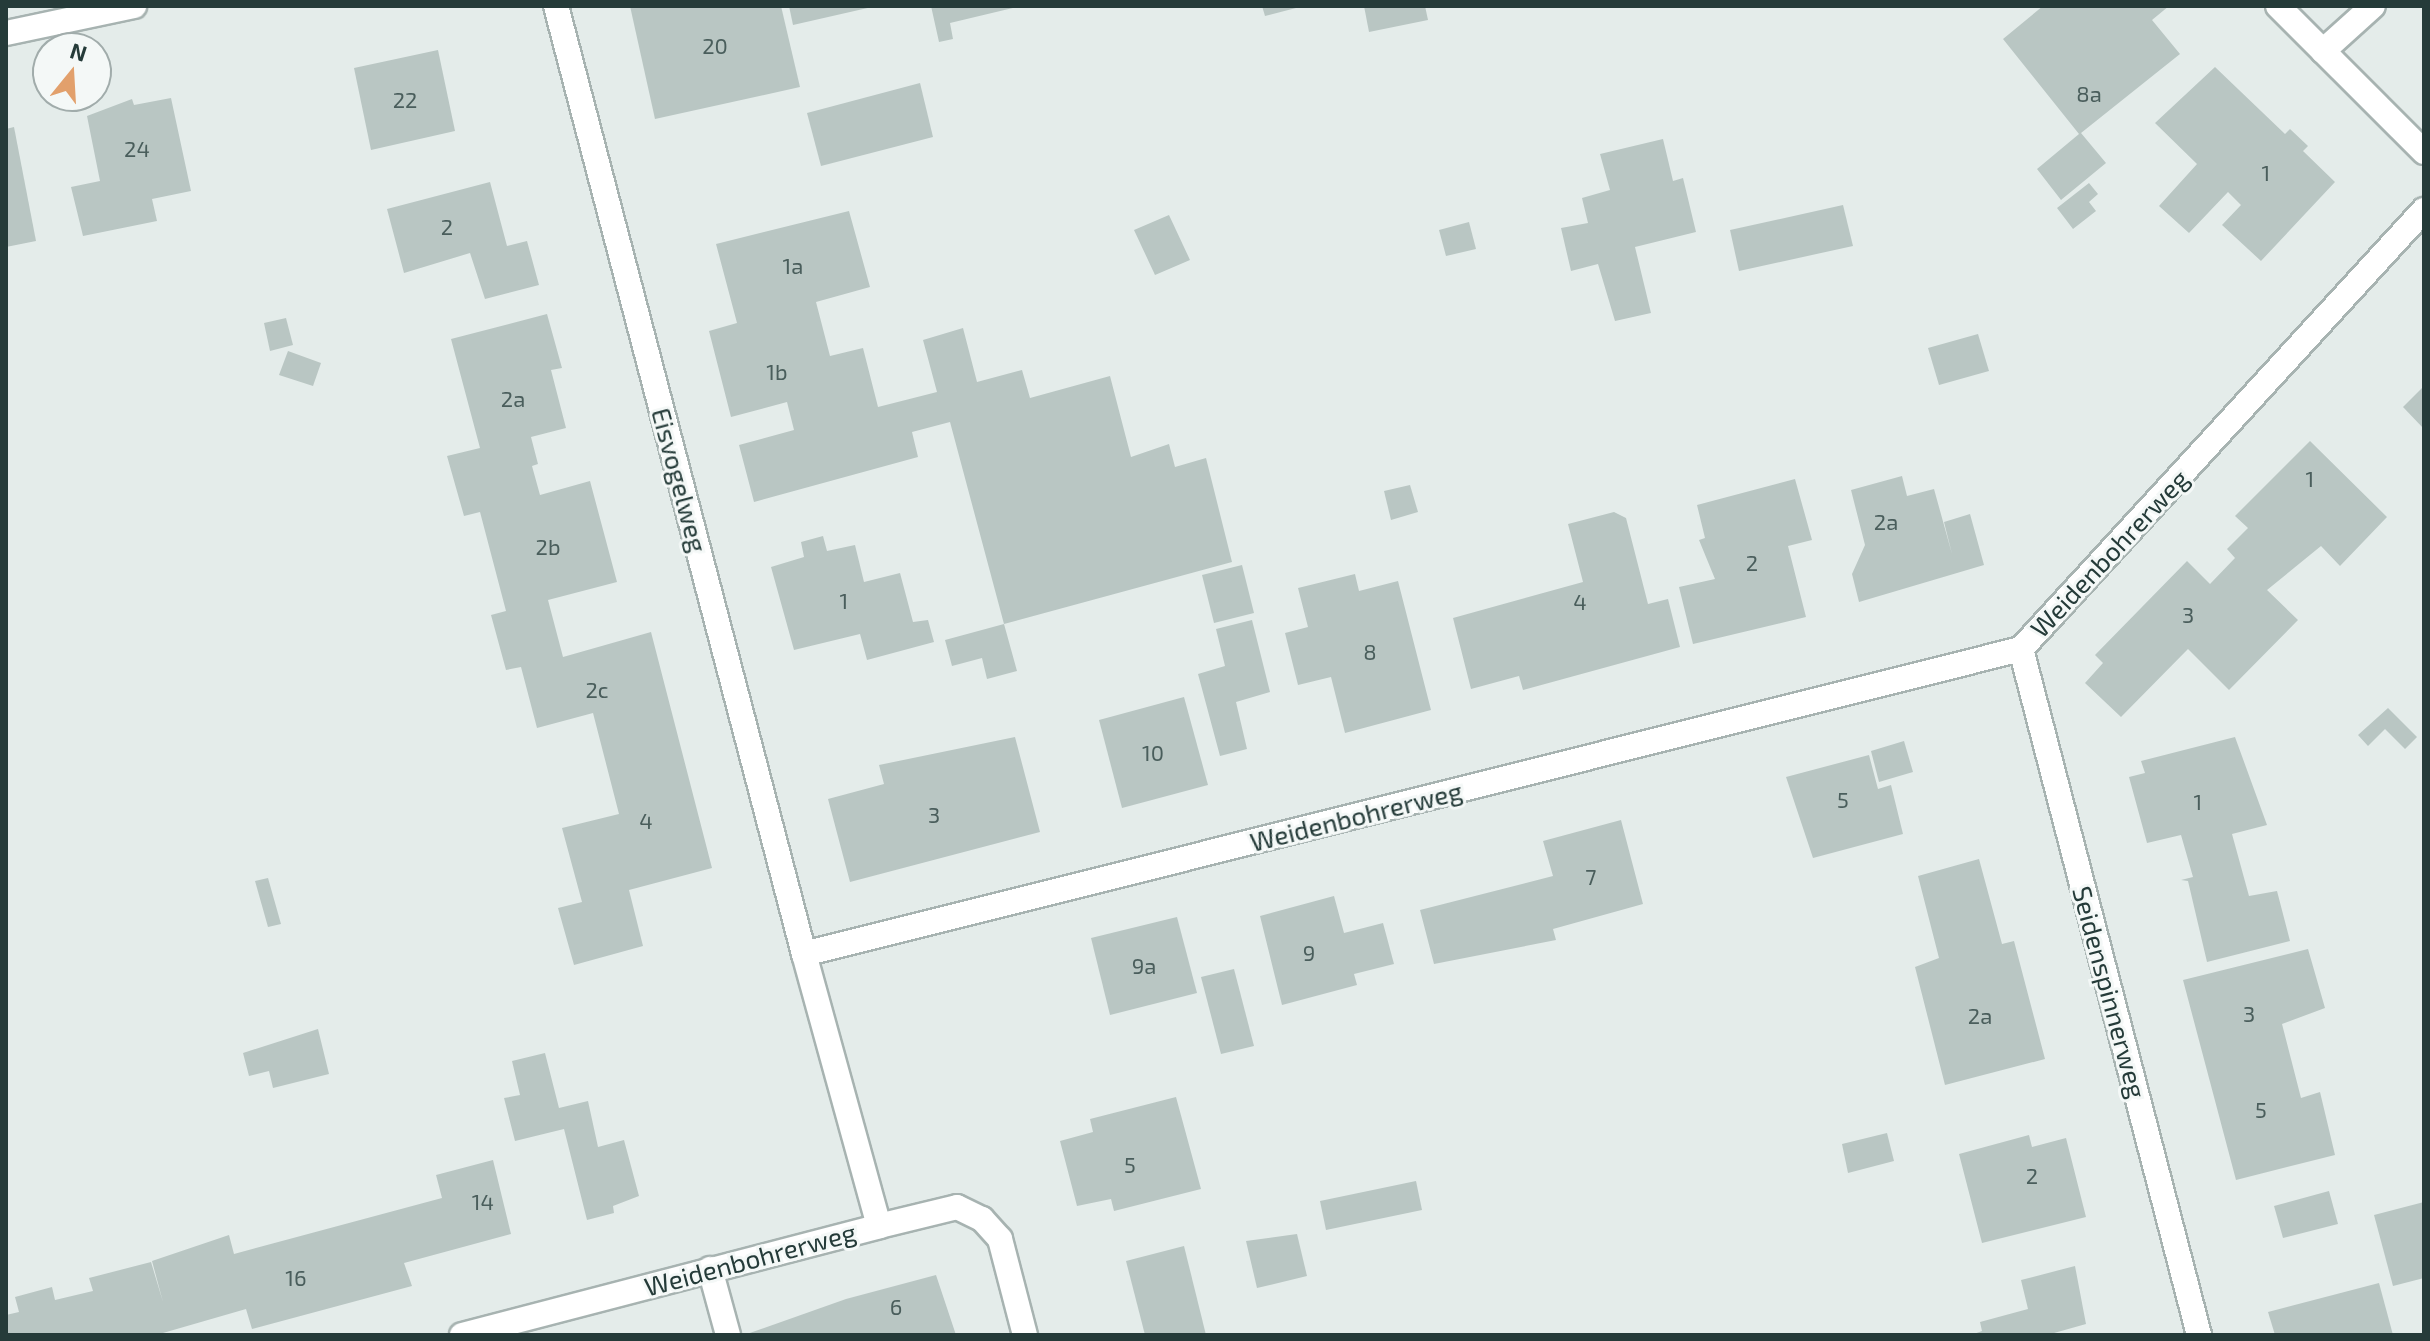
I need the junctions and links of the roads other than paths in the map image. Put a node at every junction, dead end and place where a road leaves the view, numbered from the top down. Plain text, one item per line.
1 (134, 6) edge
2 (556, 6) edge
3 (2278, 6) edge
4 (2373, 6) edge
5 (6, 33) edge
6 (2323, 51) junction
7 (2424, 152) edge
8 (2424, 210) edge
9 (2021, 649) junction
10 (804, 954) junction
11 (879, 1226) junction
12 (710, 1269) junction
13 (462, 1335) edge
14 (728, 1335) edge
15 (1025, 1335) edge
16 (2199, 1335) edge

1 - 5 street
2 - 10 street, Eisvogelweg
3 - 6 street
4 - 6 street
6 - 7 street
8 - 9 street, Weidenbohrerweg
9 - 10 street, Weidenbohrerweg
9 - 16 street, Seidenspinnerweg
10 - 11 street, Weidenbohrerweg
11 - 12 street, Weidenbohrerweg
11 - 15 street
12 - 13 street, Weidenbohrerweg
12 - 14 street

